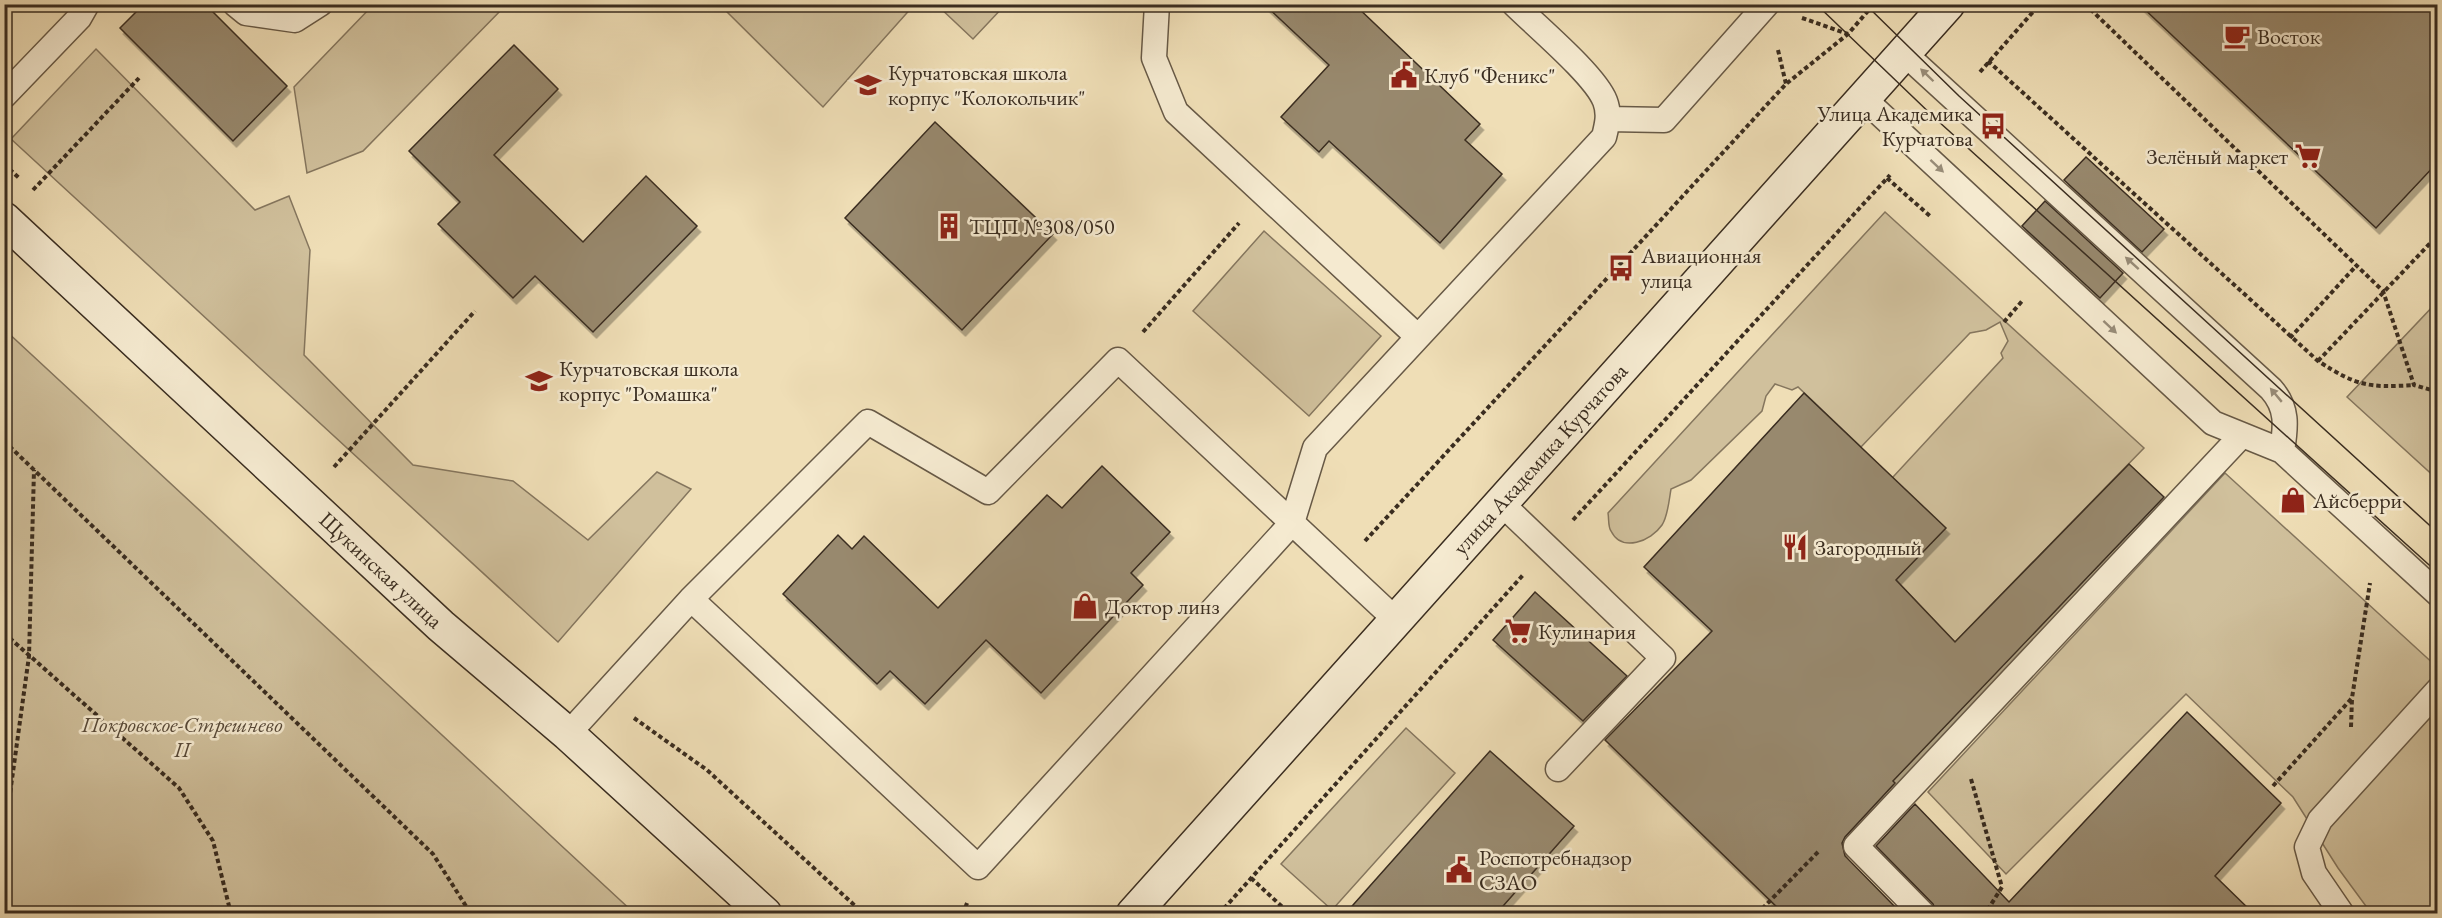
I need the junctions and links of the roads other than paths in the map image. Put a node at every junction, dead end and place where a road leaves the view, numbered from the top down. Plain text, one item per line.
1 (87, 4) edge
2 (235, 4) edge
3 (320, 4) edge
4 (1157, 4) edge
5 (1514, 4) edge
6 (1767, 4) edge
7 (1948, 4) edge
8 (1904, 52) junction
9 (4, 96) edge
10 (1863, 98) junction
11 (1608, 119) junction
12 (4, 219) edge
13 (1418, 337) junction
14 (2242, 435) junction
15 (2282, 451) junction
16 (1501, 503) junction
17 (1292, 523) junction
18 (2438, 594) edge
19 (691, 599) junction
20 (1396, 620) junction
21 (2438, 690) edge
22 (578, 722) junction
23 (1558, 769) dead end
24 (765, 914) edge
25 (1133, 914) edge
26 (1923, 914) edge
27 (2342, 914) edge

1 - 9 lane
2 - 3 lane
4 - 13 lane
5 - 11 lane
6 - 11 lane
7 - 8 main road, улица Академика Курчатова
8 - 10 main road, улица Академика Курчатова
15 -> 8 lane
10 -> 14 lane
10 - 16 main road, улица Академика Курчатова
11 - 13 lane
12 - 22 main road, Щукинская улица
13 - 17 lane
14 - 15 lane
14 - 26 lane
15 - 18 lane
16 - 20 main road, улица Академика Курчатова
16 - 23 lane
17 - 19 lane
17 - 19 lane
17 - 20 lane
19 - 22 lane
20 - 25 main road, улица Академика Курчатова
21 - 27 lane
22 - 24 main road, Щукинская улица

